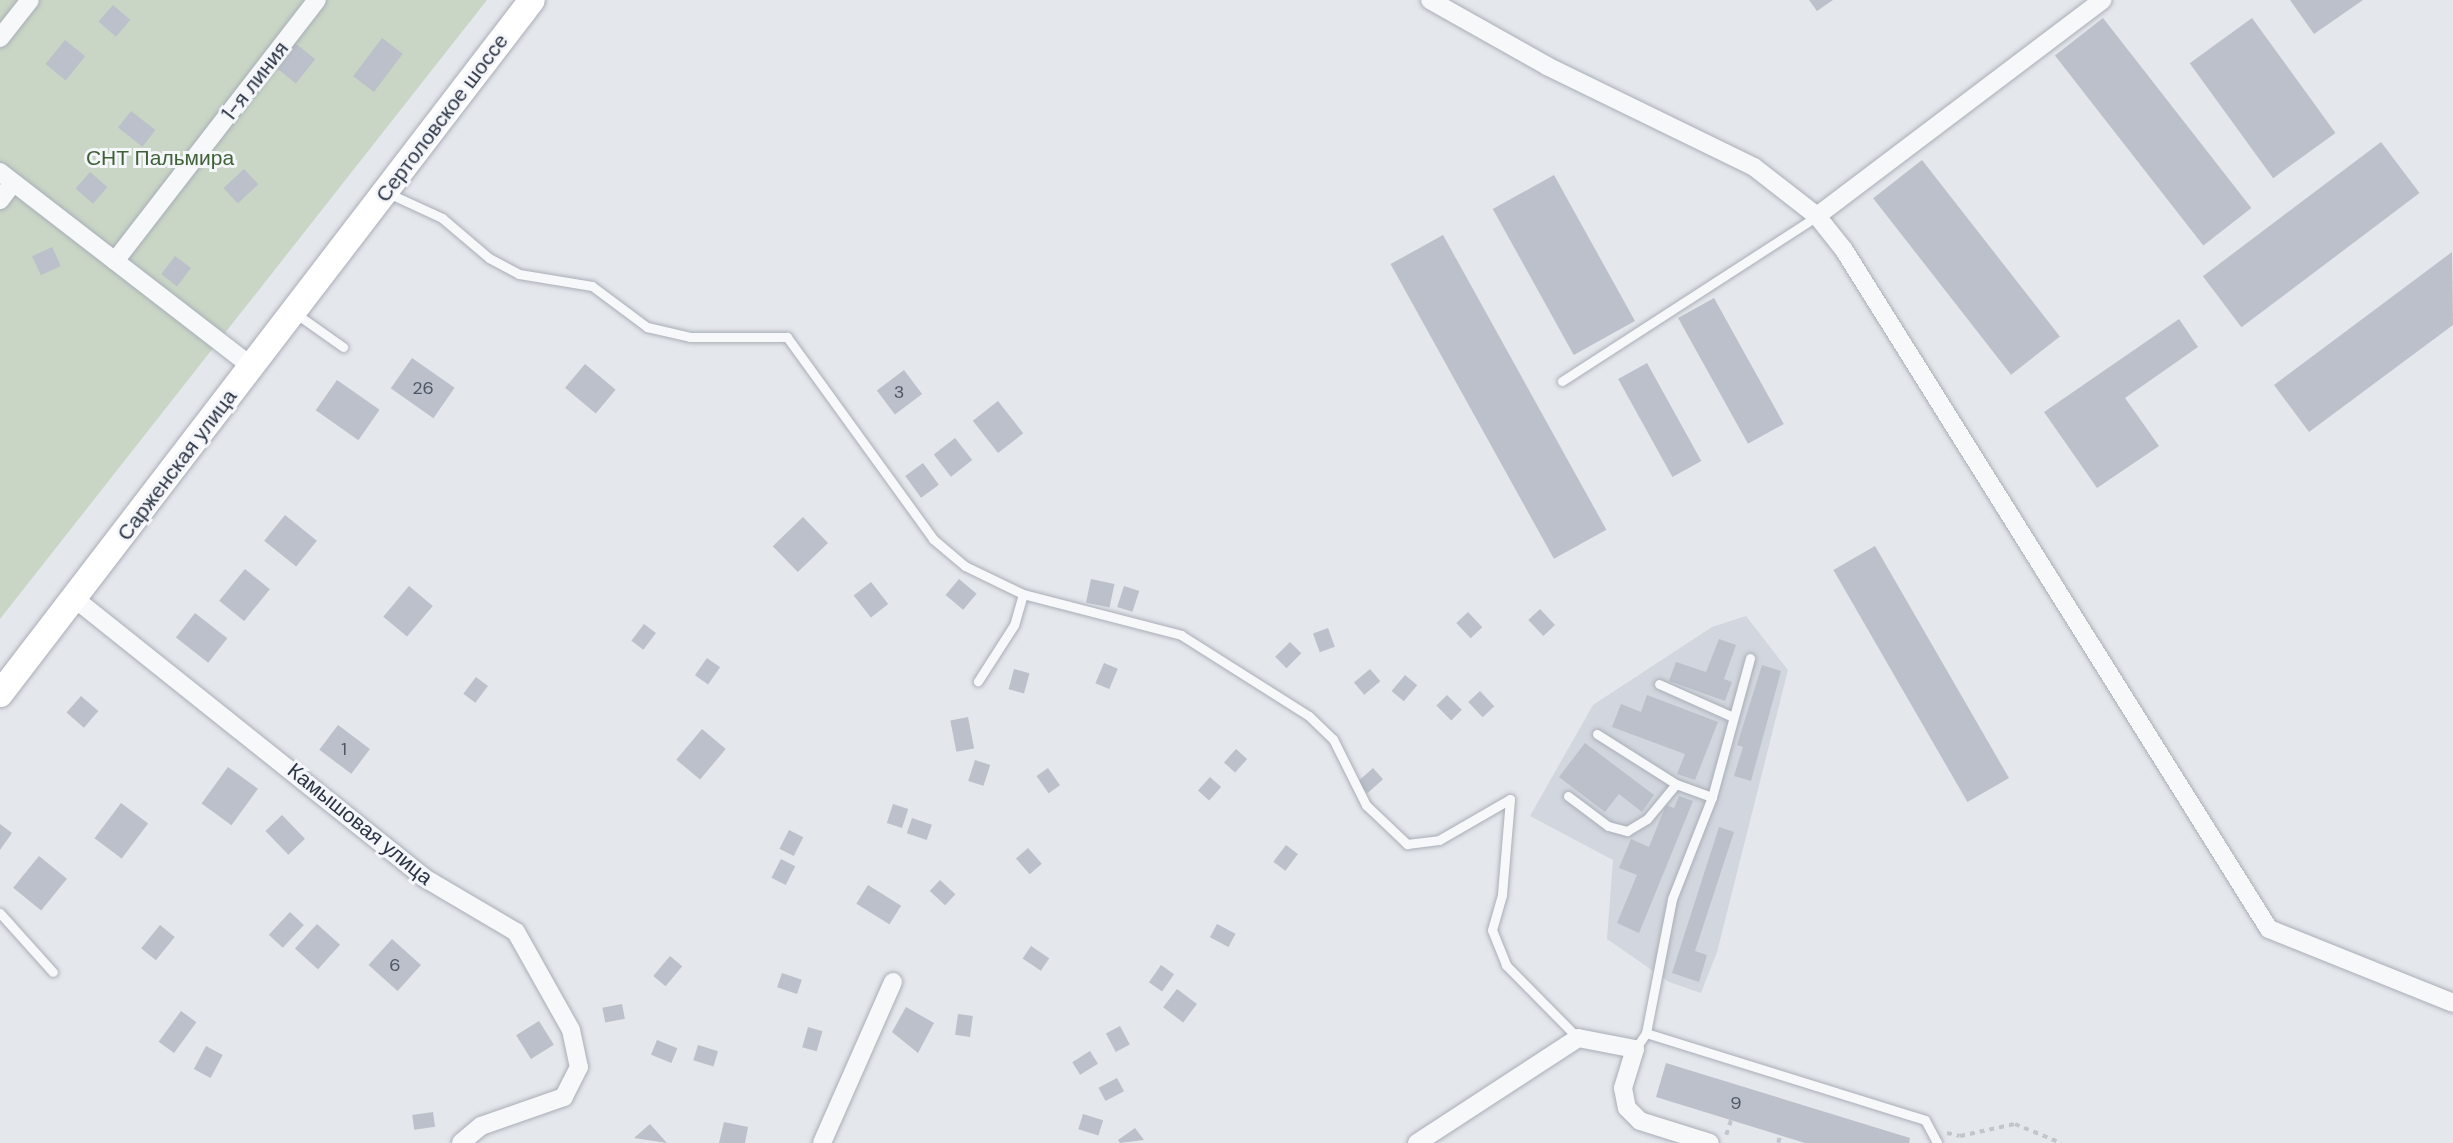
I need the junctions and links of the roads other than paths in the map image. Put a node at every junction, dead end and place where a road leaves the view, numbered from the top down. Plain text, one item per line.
1 (30, 0) edge
2 (317, 0) edge
3 (532, 0) edge
4 (1430, 0) edge
5 (2103, 0) edge
6 (0, 38) edge
7 (7, 177) edge
8 (386, 192) junction
9 (0, 200) edge
10 (1817, 216) junction
11 (353, 236) joint
12 (115, 261) junction
13 (294, 312) junction
14 (343, 347) dead end
15 (252, 367) junction
16 (1562, 381) dead end
17 (1023, 594) junction
18 (74, 598) junction
19 (1750, 658) dead end
20 (978, 681) dead end
21 (1659, 684) dead end
22 (0, 694) edge
23 (1731, 716) junction
24 (1597, 734) dead end
25 (1676, 784) junction
26 (1568, 796) dead end
27 (1712, 797) junction
28 (0, 913) edge
29 (53, 972) dead end
30 (893, 982) dead end
31 (2453, 1003) edge
32 (1646, 1033) junction
33 (1578, 1038) junction
34 (1635, 1049) junction
35 (461, 1143) edge
36 (822, 1143) edge
37 (1417, 1143) edge
38 (1710, 1143) edge
39 (1937, 1143) edge

1 - 6 street
2 - 12 street, 1-я линия
3 - 8 main road, Сертоловское шоссе
4 - 10 street
5 - 10 street
7 - 9 street
7 - 12 street
8 - 11 main road, Сертоловское шоссе
8 - 17 lane
10 - 16 lane
10 - 31 street
11 - 13 main road, Сарженская улица
12 - 15 street
13 - 14 lane
13 - 15 main road, Сарженская улица
15 - 18 main road, Сарженская улица
17 - 20 lane
17 - 33 lane
18 - 22 main road, Сарженская улица
18 - 35 street, Камышовая улица
19 - 23 lane
21 - 23 lane
23 - 27 lane
24 - 25 lane
25 - 26 lane
25 - 27 lane
27 - 32 lane
28 - 29 lane
30 - 36 street
32 - 34 lane
32 - 39 lane
33 - 34 street
33 - 37 street
34 - 38 street

